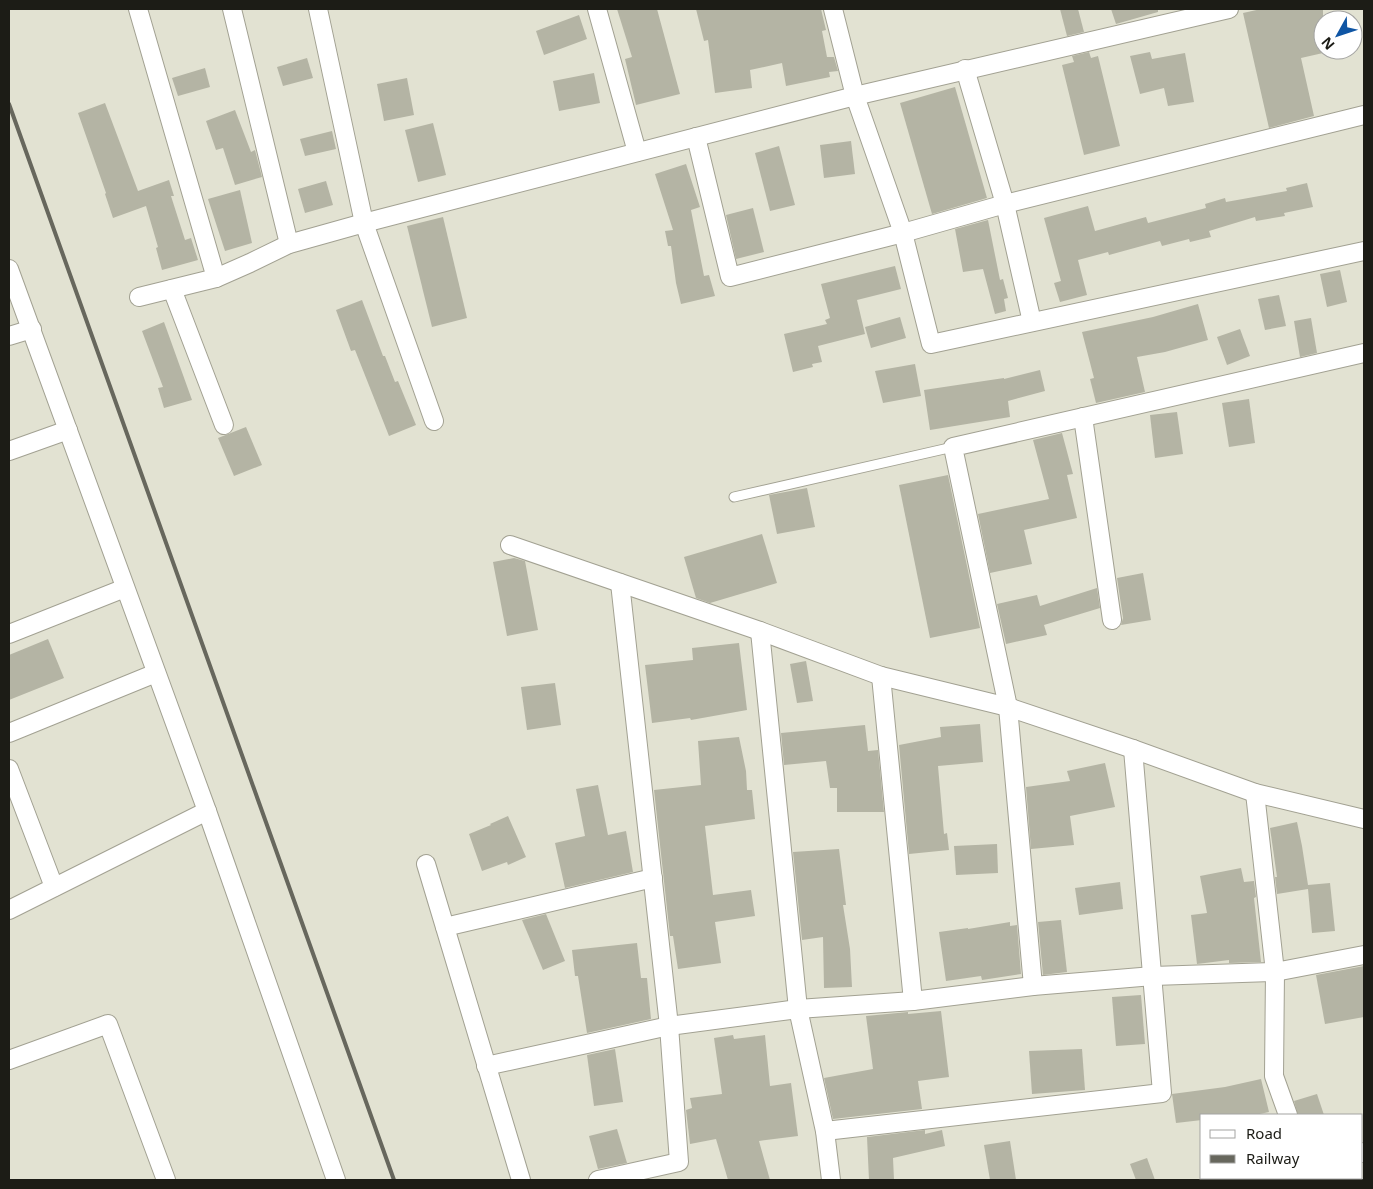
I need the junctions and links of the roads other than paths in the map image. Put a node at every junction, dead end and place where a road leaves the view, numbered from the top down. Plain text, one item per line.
1 (138, 9) edge
2 (232, 9) edge
3 (318, 9) edge
4 (597, 9) edge
5 (833, 9) edge
6 (1229, 9) edge
7 (966, 69) junction
8 (855, 96) junction
9 (1364, 115) edge
10 (696, 137) junction
11 (637, 152) junction
12 (1005, 204) junction
13 (364, 223) junction
14 (904, 233) junction
15 (289, 244) junction
16 (1364, 251) edge
17 (9, 269) edge
18 (216, 278) junction
19 (172, 289) junction
20 (139, 297) dead end
21 (1032, 322) junction
22 (32, 329) junction
23 (9, 336) edge
24 (1364, 353) edge
25 (1084, 417) junction
26 (434, 421) dead end
27 (224, 425) dead end
28 (68, 430) junction
29 (953, 447) junction
30 (9, 451) edge
31 (734, 497) dead end
32 (510, 545) dead end
33 (620, 583) junction
34 (124, 588) junction
35 (1112, 620) dead end
36 (760, 631) junction
37 (9, 634) edge
38 (156, 673) junction
39 (881, 676) junction
40 (1008, 707) junction
41 (9, 734) edge
42 (1133, 749) junction
43 (9, 769) edge
44 (1255, 793) junction
45 (207, 811) junction
46 (1364, 819) edge
47 (426, 864) dead end
48 (653, 878) junction
49 (54, 887) junction
50 (9, 910) edge
51 (445, 928) junction
52 (1364, 955) edge
53 (1275, 972) junction
54 (1153, 976) junction
55 (1033, 986) junction
56 (913, 1001) junction
57 (798, 1009) junction
58 (669, 1026) junction
59 (9, 1060) edge
60 (486, 1066) junction
61 (1288, 1114) edge
62 (825, 1131) junction
63 (166, 1180) edge
64 (336, 1180) edge
65 (521, 1180) edge
66 (598, 1180) edge
67 (831, 1180) edge

1 - 18 street
2 - 15 street
3 - 13 street
4 - 11 street
5 - 8 street
6 - 7 street
7 - 8 street
7 - 12 street
8 - 10 street
8 - 14 street
9 - 12 street
10 - 11 street
10 - 14 street
11 - 13 street
12 - 14 street
12 - 21 street
13 - 15 street
13 - 26 street
14 - 21 street
15 - 18 street
16 - 21 street
17 - 22 street
18 - 19 street
19 - 20 street
19 - 27 street
22 - 23 street
22 - 28 street
24 - 25 street
25 - 29 street
25 - 35 street
28 - 30 street
28 - 34 street
29 - 31 lane
29 - 40 street
32 - 33 street
33 - 36 street
33 - 48 street
34 - 37 street
34 - 38 street
36 - 39 street
36 - 57 street
38 - 41 street
38 - 45 street
39 - 40 street
39 - 56 street
40 - 42 street
40 - 55 street
42 - 44 street
42 - 54 street
43 - 49 street
44 - 46 street
44 - 53 street
45 - 49 street
45 - 64 street
47 - 51 street
48 - 51 street
48 - 58 street
49 - 50 street
51 - 60 street
52 - 53 street
53 - 54 street
53 - 61 street
54 - 55 street
54 - 62 street
55 - 56 street
56 - 57 street
57 - 58 street
57 - 62 street
58 - 60 street
58 - 66 street
59 - 63 street
60 - 65 street
62 - 67 street

